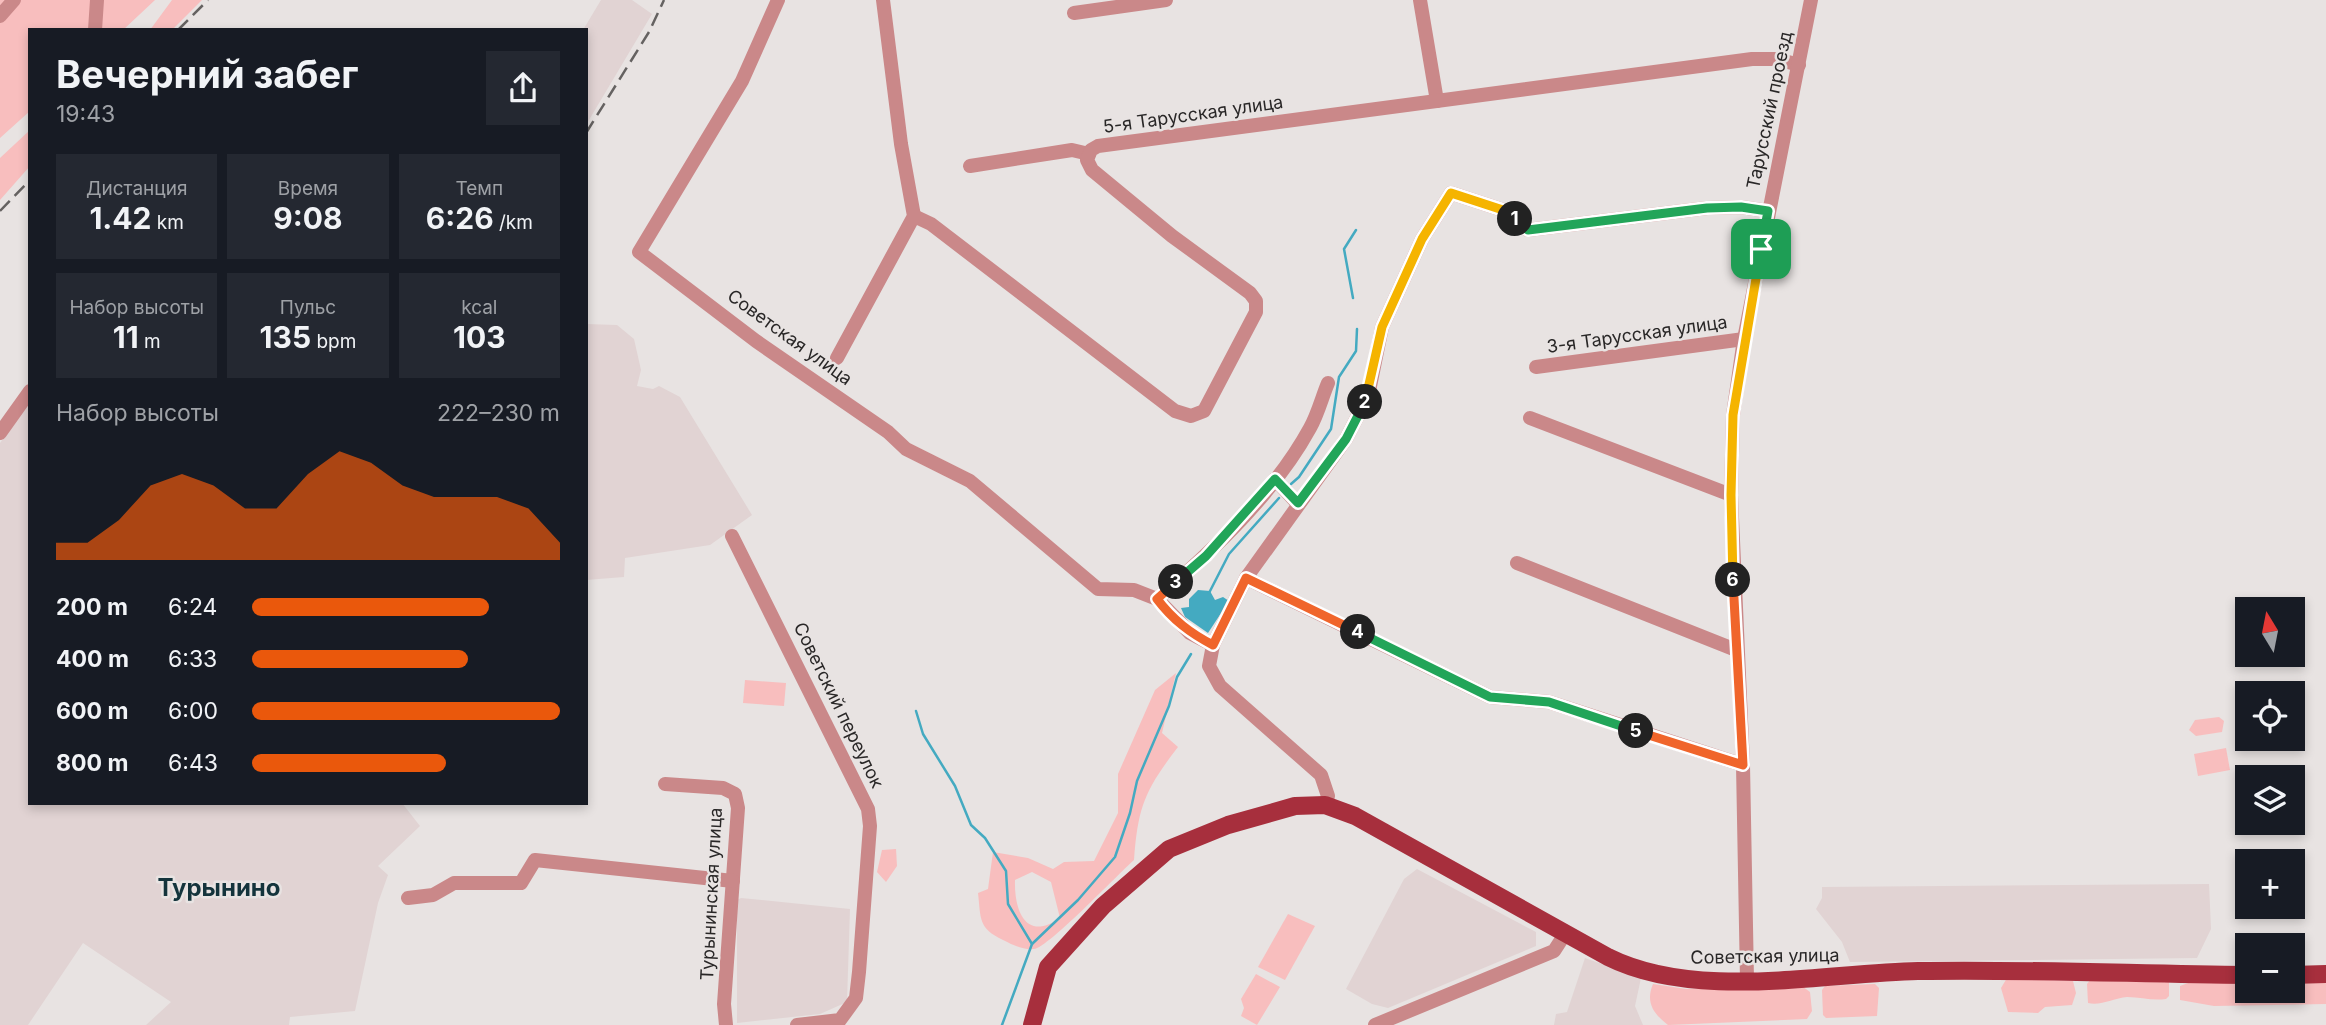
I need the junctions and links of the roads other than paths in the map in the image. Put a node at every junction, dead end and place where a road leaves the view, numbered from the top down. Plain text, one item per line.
1 (14, 0) edge
2 (97, 0) edge
3 (778, 0) edge
4 (883, 0) edge
5 (1166, 0) edge
6 (1420, 0) edge
7 (1811, 0) edge
8 (1074, 13) dead end
9 (0, 16) edge
10 (95, 28) edge
11 (1799, 65) junction
12 (1437, 101) junction
13 (1089, 153) junction
14 (970, 166) dead end
15 (1768, 211) junction
16 (914, 216) junction
17 (1744, 339) junction
18 (837, 358) dead end
19 (1536, 367) dead end
20 (1328, 383) dead end
21 (28, 394) edge
22 (1530, 418) dead end
23 (0, 433) edge
24 (1275, 479) junction
25 (1731, 495) junction
26 (1298, 503) junction
27 (732, 536) dead end
28 (1517, 563) dead end
29 (1246, 578) junction
30 (1157, 599) junction
31 (1213, 645) junction
32 (1736, 650) junction
33 (1743, 765) junction
34 (665, 784) dead end
35 (1325, 805) junction
36 (733, 881) junction
37 (408, 898) dead end
38 (1565, 934) junction
39 (2326, 974) edge
40 (2235, 975) edge
41 (2305, 975) edge
42 (1747, 980) junction
43 (726, 1025) edge
44 (797, 1025) edge
45 (1032, 1025) edge
46 (1375, 1025) edge

1 - 9 street
2 - 10 street
3 - 30 street, Советская улица
4 - 16 street
5 - 8 street
6 - 12 street
7 - 11 street, Тарусский проезд
11 - 12 street, 5-я Тарусская улица
11 - 15 street, Тарусский проезд
12 - 13 street, 5-я Тарусская улица
13 - 14 street
13 - 16 street, 5-я Тарусская улица
15 - 17 street, Тарусский проезд
15 - 26 street
16 - 18 street
17 - 19 street, 3-я Тарусская улица
17 - 25 street, Тарусский проезд
20 - 24 street
21 - 23 street
22 - 25 street
24 - 26 street
24 - 30 street
25 - 32 street, Тарусский проезд
26 - 29 street
27 - 44 street, Советский переулок
28 - 32 street
29 - 31 street
29 - 33 street
30 - 31 street
31 - 35 street
32 - 33 street, Тарусский проезд
33 - 42 street, Тарусский проезд
34 - 36 street, Турынинская улица
35 - 38 main road, Советская улица
35 - 45 main road, Советская улица
36 - 37 street
36 - 43 street, Турынинская улица
38 - 42 main road, Советская улица
38 - 46 street
39 - 41 main road
40 - 42 main road, Советская улица

